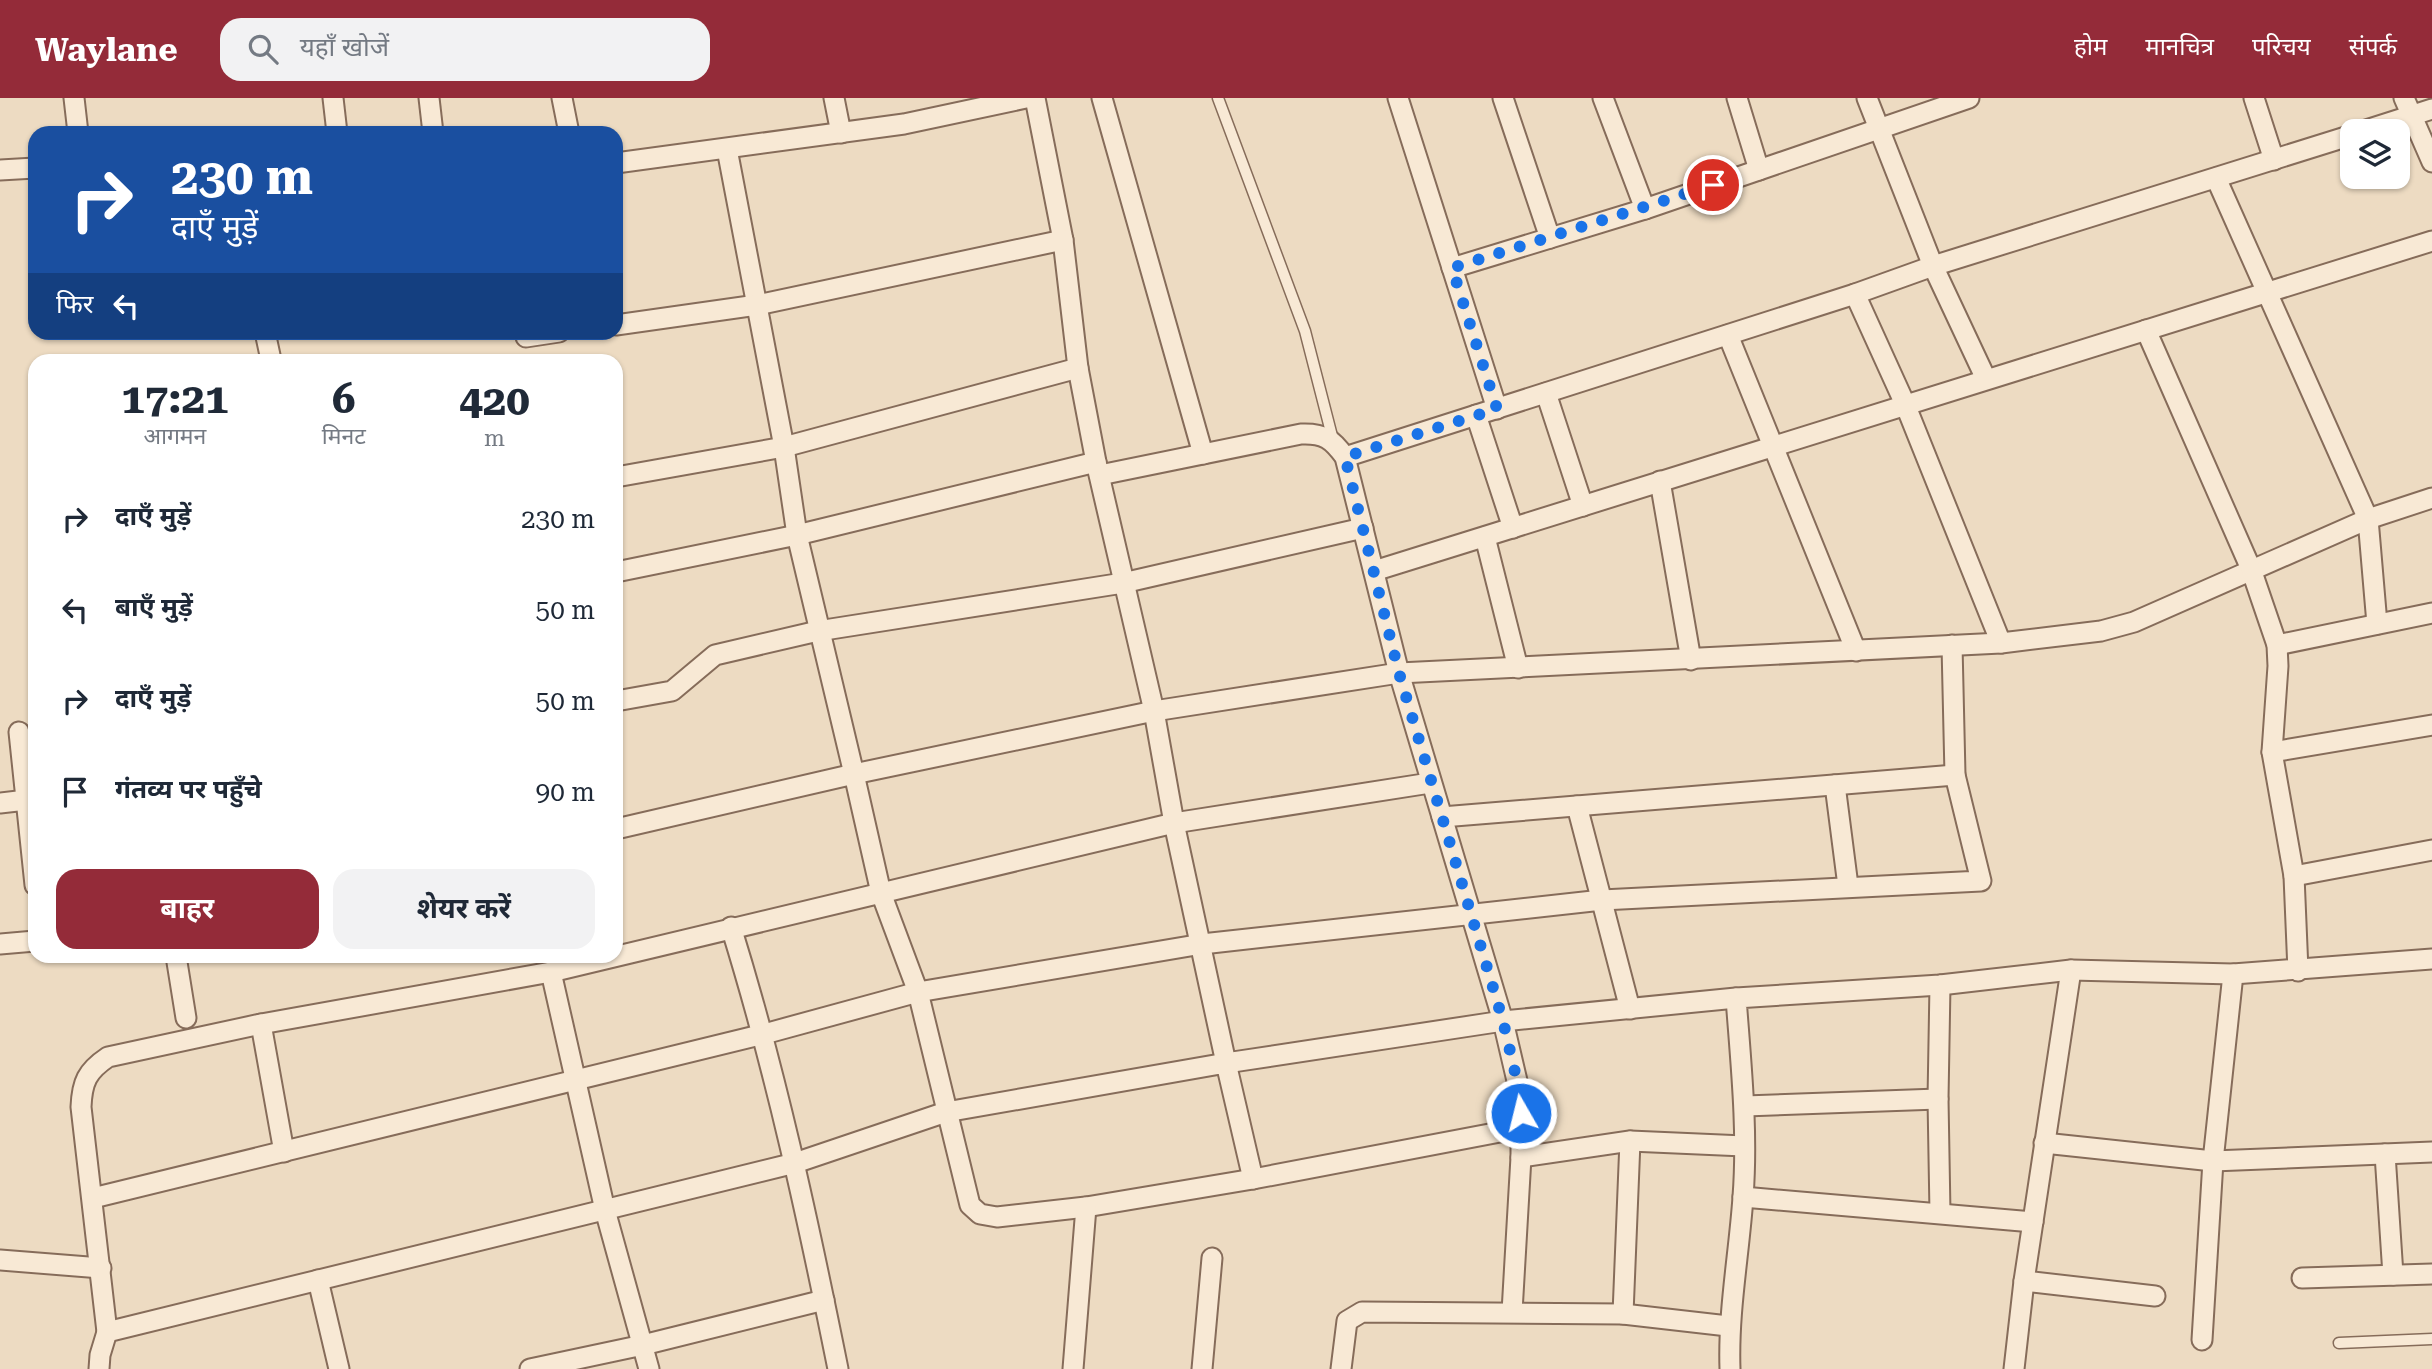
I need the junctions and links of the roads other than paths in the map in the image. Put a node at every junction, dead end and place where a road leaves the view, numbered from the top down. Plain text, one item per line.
1 (74, 98) edge
2 (333, 98) edge
3 (429, 98) edge
4 (562, 98) edge
5 (834, 98) edge
6 (1026, 98) edge
7 (1035, 98) edge
8 (1102, 98) edge
9 (1218, 98) edge
10 (1398, 98) edge
11 (1503, 98) edge
12 (1603, 98) edge
13 (1737, 98) edge
14 (1867, 98) edge
15 (1969, 98) edge
16 (2254, 98) edge
17 (2408, 107) edge
18 (2432, 109) edge
19 (2386, 119) edge
20 (77, 126) edge
21 (336, 126) edge
22 (432, 126) edge
23 (568, 126) edge
24 (1878, 129) junction
25 (841, 134) junction
26 (2340, 139) edge
27 (727, 149) junction
28 (2274, 160) junction
29 (623, 162) edge
30 (2432, 162) edge
31 (28, 168) edge
32 (0, 170) edge
33 (1759, 170) junction
34 (2216, 178) junction
35 (1645, 209) junction
36 (1550, 238) junction
37 (1063, 240) junction
38 (2432, 241) edge
39 (1933, 266) junction
40 (1452, 268) junction
41 (2267, 293) junction
42 (1855, 294) junction
43 (757, 305) junction
44 (623, 324) edge
45 (2146, 330) junction
46 (1728, 335) junction
47 (1078, 368) junction
48 (1986, 379) junction
49 (1546, 393) junction
50 (1905, 404) junction
51 (1497, 409) junction
52 (1476, 415) junction
53 (1333, 440) junction
54 (1773, 446) junction
55 (783, 447) junction
56 (1203, 454) junction
57 (1345, 457) junction
58 (1098, 469) junction
59 (623, 476) edge
60 (1660, 481) junction
61 (2432, 498) edge
62 (1583, 506) junction
63 (2368, 519) junction
64 (1363, 528) junction
65 (1513, 528) junction
66 (797, 535) junction
67 (1485, 537) junction
68 (2251, 569) junction
69 (623, 571) edge
70 (1374, 572) junction
71 (1123, 583) junction
72 (2432, 613) edge
73 (2377, 624) junction
74 (818, 631) junction
75 (2001, 643) junction
76 (1952, 645) junction
77 (2277, 645) junction
78 (1856, 651) junction
79 (1691, 660) junction
80 (1518, 668) junction
81 (1399, 673) junction
82 (623, 700) edge
83 (1154, 711) junction
84 (2432, 724) edge
85 (19, 732) dead end
86 (2272, 752) junction
87 (854, 774) junction
88 (1955, 775) junction
89 (1430, 783) junction
90 (1835, 785) junction
91 (28, 788) edge
92 (28, 800) edge
93 (0, 803) edge
94 (1577, 806) junction
95 (1442, 817) junction
96 (1174, 823) junction
97 (623, 827) edge
98 (2432, 850) edge
99 (2294, 876) junction
100 (1848, 886) junction
101 (881, 893) junction
102 (1602, 900) junction
103 (1471, 913) junction
104 (731, 927) junction
105 (28, 941) edge
106 (0, 944) edge
107 (1202, 944) junction
108 (623, 954) edge
109 (2432, 959) edge
110 (177, 963) edge
111 (587, 963) edge
112 (2071, 970) junction
113 (2298, 971) junction
114 (551, 972) junction
115 (2232, 974) junction
116 (1940, 985) junction
117 (918, 992) junction
118 (1736, 998) junction
119 (1630, 1009) junction
120 (186, 1018) dead end
121 (1503, 1021) junction
122 (261, 1024) junction
123 (764, 1034) junction
124 (1226, 1063) junction
125 (576, 1080) junction
126 (1938, 1099) junction
127 (1745, 1106) junction
128 (946, 1112) junction
129 (1521, 1128) junction
130 (1630, 1141) junction
131 (2045, 1143) junction
132 (1744, 1146) junction
133 (284, 1152) junction
134 (2432, 1152) edge
135 (2385, 1154) junction
136 (1521, 1157) junction
137 (2213, 1161) junction
138 (795, 1163) junction
139 (1253, 1179) junction
140 (1743, 1197) junction
141 (93, 1198) junction
142 (1086, 1207) junction
143 (606, 1210) junction
144 (1940, 1213) junction
145 (2033, 1222) junction
146 (1212, 1258) dead end
147 (0, 1260) edge
148 (101, 1268) junction
149 (2432, 1274) edge
150 (2393, 1275) junction
151 (2302, 1278) dead end
152 (318, 1280) junction
153 (2024, 1281) junction
154 (2155, 1296) dead end
155 (824, 1300) junction
156 (1512, 1312) junction
157 (1623, 1314) junction
158 (1728, 1326) junction
159 (107, 1332) junction
160 (2432, 1339) edge
161 (2202, 1340) dead end
162 (2339, 1343) dead end
163 (643, 1345) junction
164 (99, 1369) edge
165 (339, 1369) edge
166 (530, 1369) edge
167 (649, 1369) edge
168 (838, 1369) edge
169 (1073, 1369) edge
170 (1202, 1369) edge
171 (1342, 1369) edge
172 (1730, 1369) edge
173 (2014, 1369) edge

1 - 20 street
2 - 21 street
3 - 22 street
4 - 23 street
5 - 25 street
6 - 25 street
7 - 37 street
8 - 56 street
9 - 53 lane
10 - 40 street
11 - 36 street
12 - 35 street
13 - 33 street
14 - 24 street
15 - 24 street
16 - 28 street
17 - 18 street
17 - 19 street
17 - 30 street
24 - 33 street
24 - 39 street
25 - 27 street
26 - 28 street
27 - 29 street
27 - 43 street
28 - 34 street
31 - 32 street
33 - 35 street
34 - 39 street
34 - 41 street
35 - 36 street
36 - 40 street
37 - 43 street
37 - 47 street
38 - 41 street
39 - 42 street
39 - 48 street
40 - 51 street
41 - 45 street
41 - 63 street
42 - 46 street
42 - 50 street
43 - 44 street
43 - 55 street
45 - 48 street
45 - 68 street
46 - 49 street
46 - 54 street
47 - 55 street
47 - 58 street
48 - 50 street
49 - 51 street
49 - 62 street
50 - 54 street
50 - 75 street
51 - 52 street
52 - 57 street
52 - 65 street
53 - 56 street
53 - 57 street
54 - 60 street
54 - 78 street
55 - 59 street
55 - 66 street
56 - 58 street
57 - 64 street
58 - 66 street
58 - 71 street
60 - 62 street
60 - 79 street
61 - 63 street
62 - 65 street
63 - 68 street
63 - 73 street
64 - 70 street
64 - 71 street
65 - 67 street
66 - 69 street
66 - 74 street
67 - 70 street
67 - 80 street
68 - 75 street
68 - 77 street
70 - 81 street
71 - 74 street
71 - 83 street
72 - 73 street
73 - 77 street
74 - 82 street
74 - 87 street
75 - 76 street
76 - 78 street
76 - 88 street
77 - 86 street
78 - 79 street
79 - 80 street
80 - 81 street
81 - 83 street
81 - 89 street
83 - 87 street
83 - 96 street
84 - 86 street
85 - 91 street
86 - 99 street
87 - 97 street
87 - 101 street
88 - 90 street
88 - 100 street
89 - 95 street
89 - 96 street
90 - 94 street
90 - 100 street
92 - 93 street
94 - 95 street
94 - 102 street
95 - 103 street
96 - 101 street
96 - 107 street
98 - 99 street
99 - 113 street
100 - 102 street
101 - 104 street
101 - 117 street
102 - 103 street
102 - 119 street
103 - 107 street
103 - 121 street
104 - 108 street
104 - 123 street
105 - 106 street
107 - 117 street
107 - 124 street
109 - 113 street
110 - 120 street
111 - 114 street
112 - 115 street
112 - 116 street
112 - 131 street
113 - 115 street
114 - 122 street
114 - 125 street
115 - 137 street
116 - 118 street
116 - 126 street
117 - 123 street
117 - 128 street
118 - 119 street
118 - 127 street
119 - 121 street
121 - 124 street
121 - 129 street
122 - 133 street
122 - 141 street
123 - 125 street
123 - 138 street
124 - 128 street
124 - 139 street
125 - 133 street
125 - 143 street
126 - 127 street
126 - 144 street
127 - 132 street
128 - 138 street
128 - 142 street
129 - 136 street
129 - 139 street
130 - 132 street
130 - 136 street
130 - 157 street
131 - 137 street
131 - 145 street
132 - 140 street
133 - 141 street
134 - 135 street
135 - 137 street
135 - 150 street
136 - 156 street
137 - 161 street
138 - 143 street
138 - 155 street
139 - 142 street
140 - 144 street
140 - 158 street
141 - 148 street
142 - 169 street
143 - 152 street
143 - 163 street
144 - 145 street
145 - 153 street
146 - 170 street
147 - 148 street
148 - 159 street
149 - 150 street
150 - 151 street
152 - 159 street
152 - 165 street
153 - 154 street
153 - 173 street
155 - 163 street
155 - 168 street
156 - 157 street
156 - 171 street
157 - 158 street
158 - 172 street
159 - 164 street
160 - 162 lane
163 - 166 street
163 - 167 street

